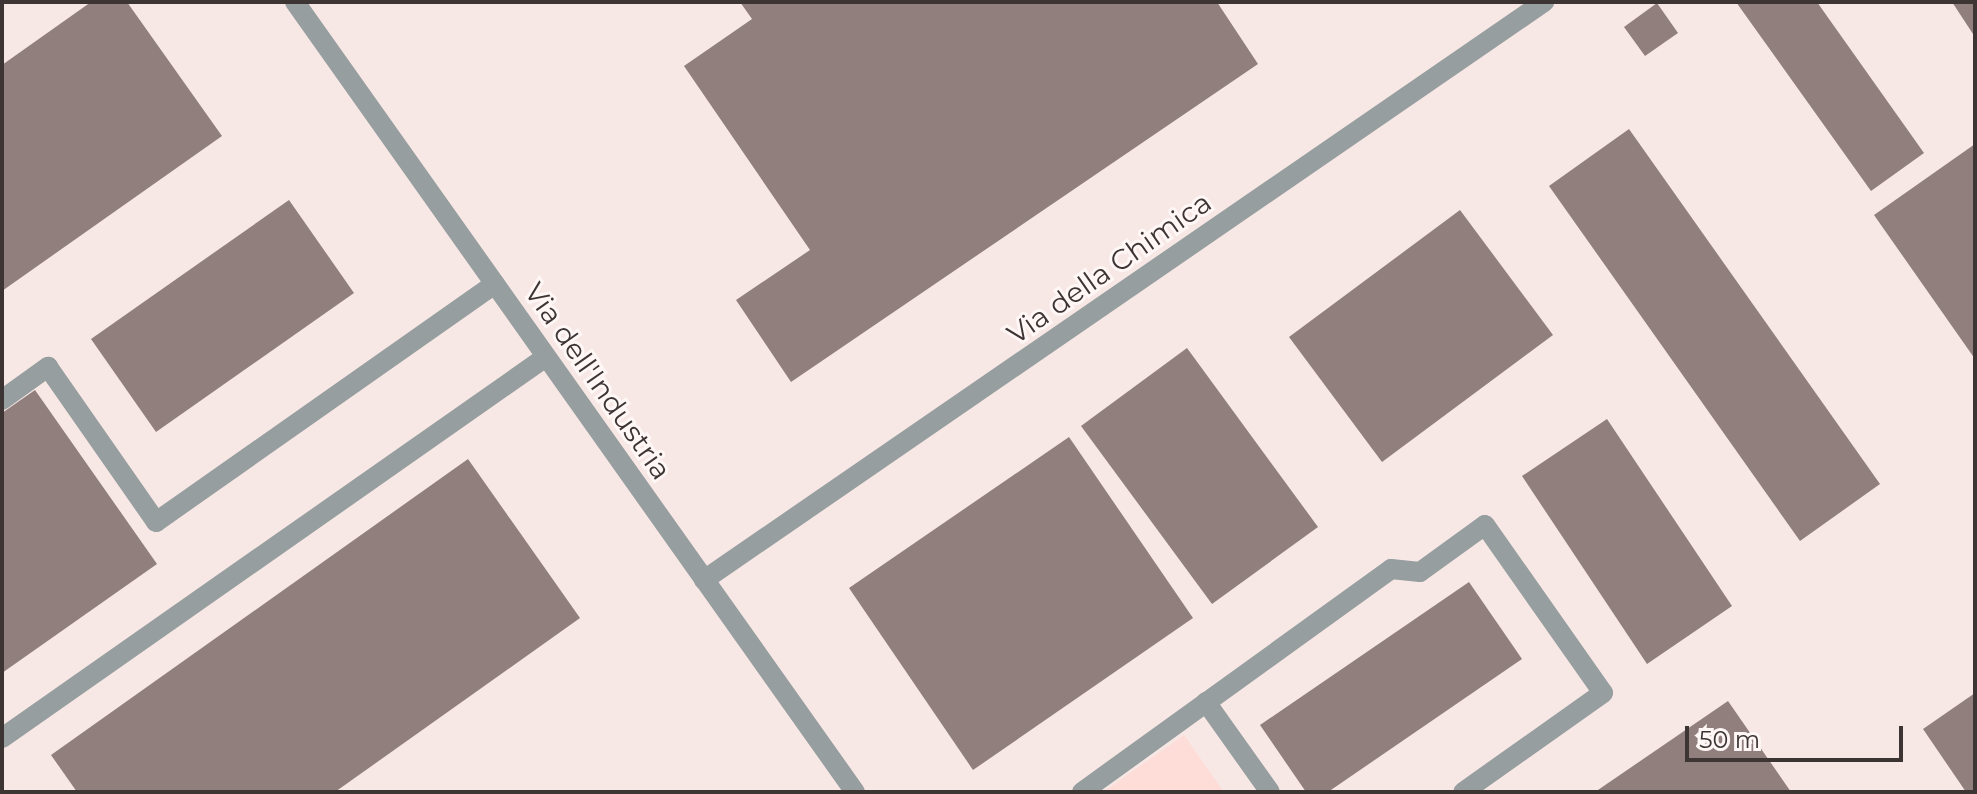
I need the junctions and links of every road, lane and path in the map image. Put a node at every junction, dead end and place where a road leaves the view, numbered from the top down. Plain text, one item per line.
1 (295, 2) edge
2 (1544, 2) edge
3 (495, 284) junction
4 (546, 357) junction
5 (2, 400) edge
6 (704, 580) junction
7 (1206, 702) junction
8 (2, 738) edge
9 (855, 792) edge
10 (1082, 792) edge
11 (1270, 792) edge
12 (1463, 792) edge

1 - 3 street, Via dell'Industria
2 - 6 street, Via della Chimica
3 - 4 street, Via dell'Industria
3 - 5 street
4 - 6 street, Via dell'Industria
4 - 8 street
6 - 9 street, Via dell'Industria
7 - 10 street
7 - 11 street
7 - 12 street

